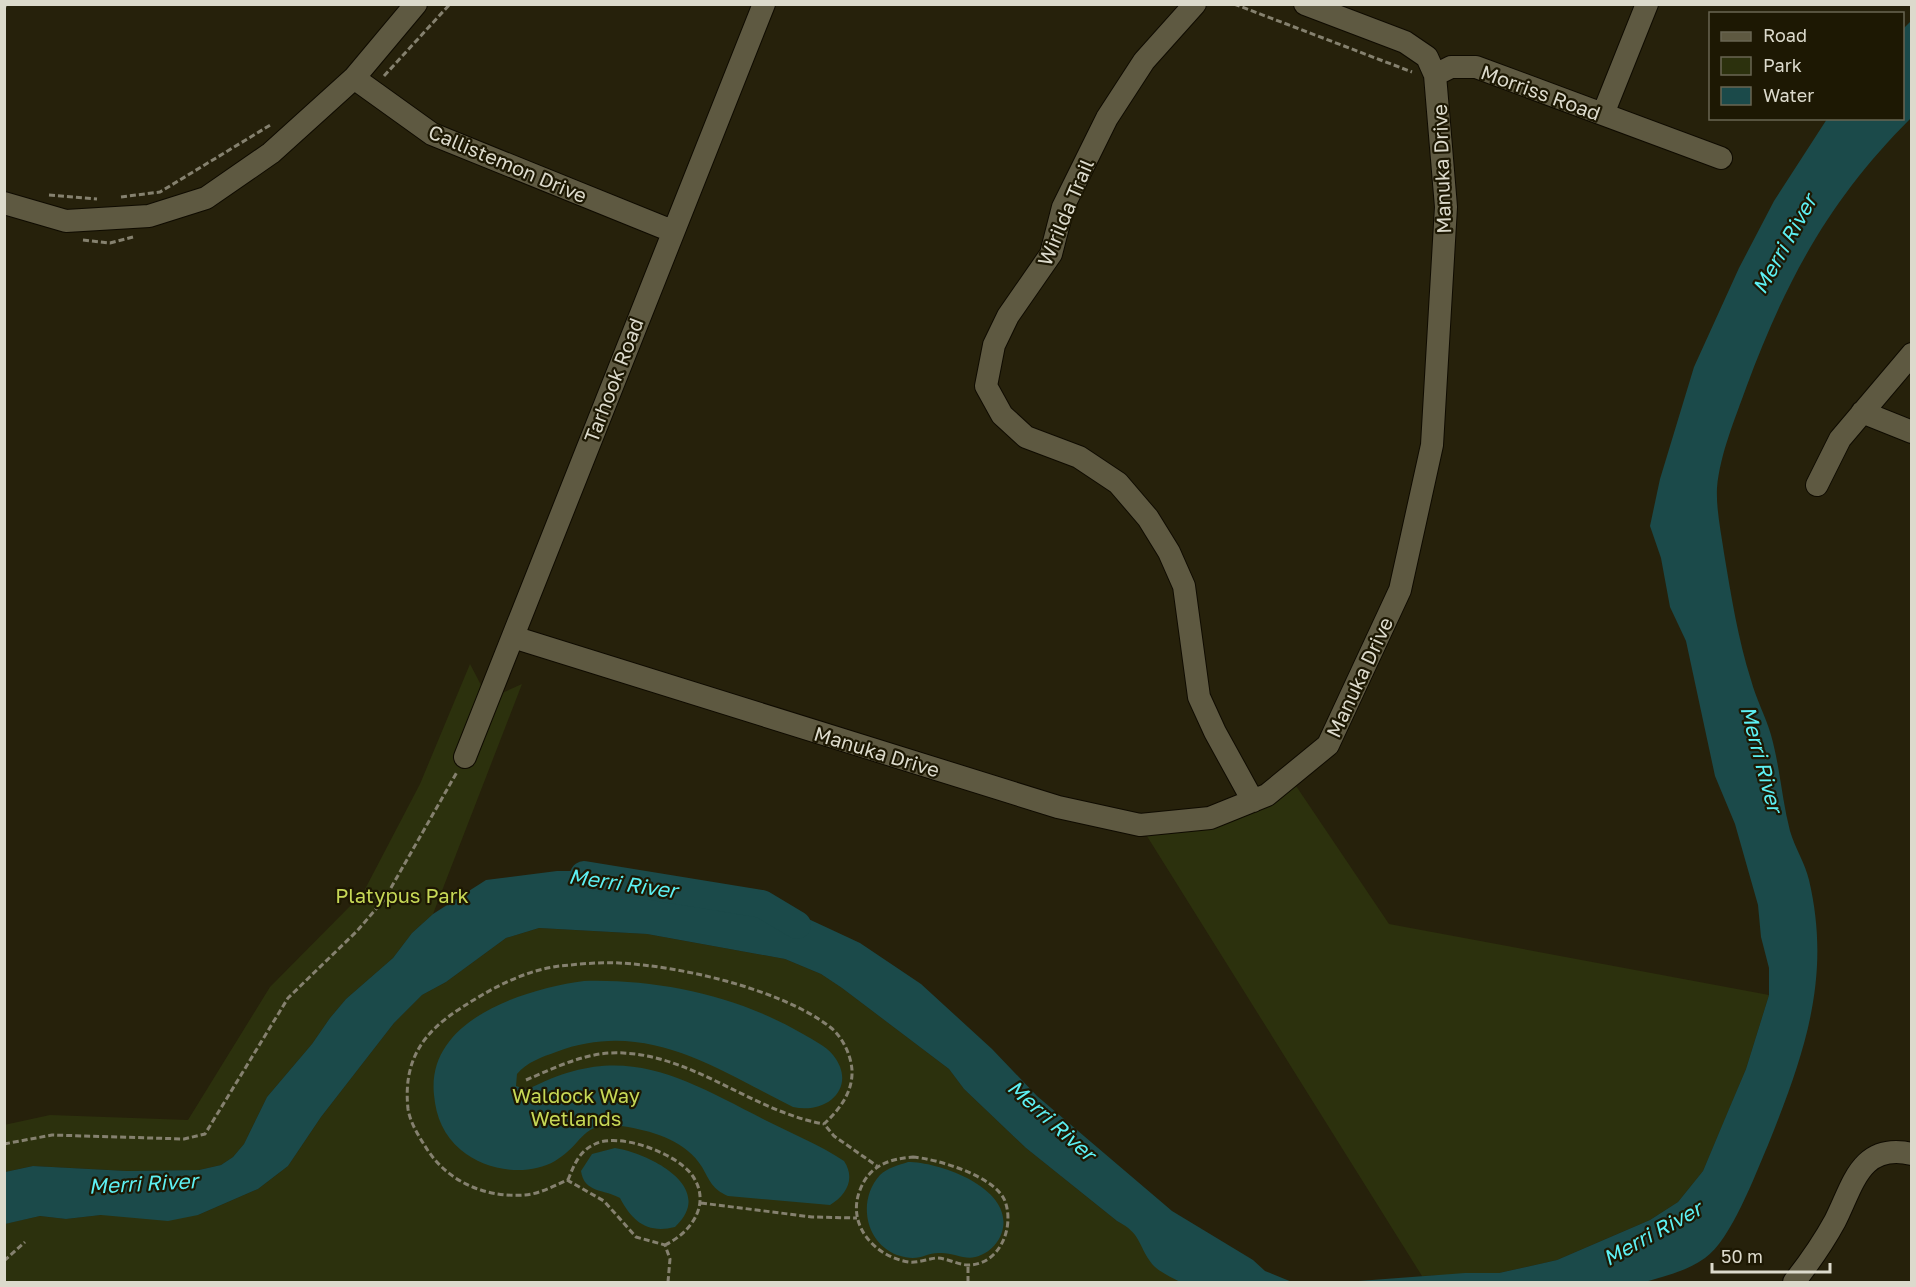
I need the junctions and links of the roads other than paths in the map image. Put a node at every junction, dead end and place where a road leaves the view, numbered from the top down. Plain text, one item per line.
1 (416, 4) edge
2 (764, 4) edge
3 (1195, 4) edge
4 (1647, 4) edge
5 (1312, 6) edge
6 (354, 78) junction
7 (1436, 78) junction
8 (1603, 114) junction
9 (1721, 158) dead end
10 (4, 203) edge
11 (672, 231) junction
12 (1911, 354) edge
13 (1862, 412) junction
14 (1911, 432) edge
15 (1817, 485) dead end
16 (513, 637) junction
17 (465, 757) road end
18 (1253, 801) junction
19 (1911, 1154) edge
20 (1794, 1282) edge

1 - 6 street
2 - 11 street, Tarhook Road
3 - 18 street, Wirilda Trail
4 - 8 street
5 - 7 street
6 - 10 street
6 - 11 street, Callistemon Drive
7 - 8 street, Morriss Road
7 - 18 street, Manuka Drive
8 - 9 street, Morriss Road
11 - 16 street, Tarhook Road
12 - 13 street
13 - 14 street
13 - 15 street
16 - 17 street, Tarhook Road
16 - 18 street, Manuka Drive
19 - 20 street

